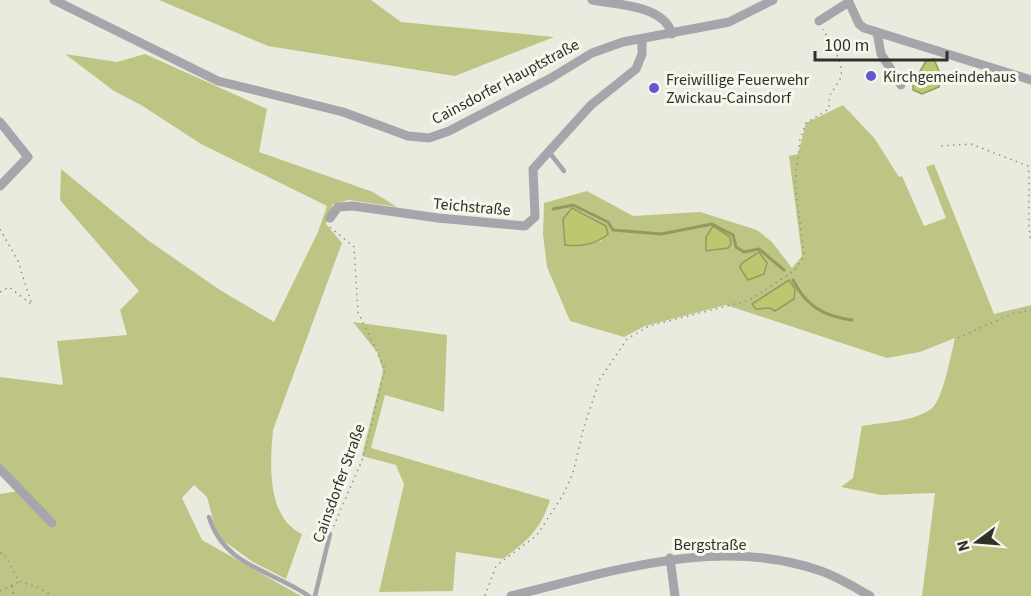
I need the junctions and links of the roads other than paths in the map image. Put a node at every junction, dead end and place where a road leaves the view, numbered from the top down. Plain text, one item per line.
1 (54, 0) edge
2 (592, 0) edge
3 (773, 0) edge
4 (848, 1) edge
5 (819, 21) road end
6 (877, 32) junction
7 (672, 34) junction
8 (642, 40) junction
9 (1031, 80) edge
10 (901, 86) dead end
11 (0, 122) edge
12 (548, 150) junction
13 (564, 171) dead end
14 (0, 186) edge
15 (330, 218) road end
16 (0, 469) edge
17 (209, 517) dead end
18 (51, 523) dead end
19 (330, 534) road end
20 (670, 558) junction
21 (309, 596) edge
22 (315, 596) edge
23 (510, 596) edge
24 (675, 596) edge
25 (870, 596) edge

1 - 8 street, Cainsdorfer Hauptstraße
2 - 7 street
3 - 7 street, Cainsdorfer Hauptstraße
4 - 5 street
4 - 6 street
6 - 9 street
6 - 10 street
7 - 8 street, Cainsdorfer Hauptstraße
8 - 12 street, Teichstraße
11 - 14 street
12 - 13 lane
12 - 15 street, Teichstraße
16 - 18 street
17 - 21 lane
19 - 22 lane, Cainsdorfer Straße
20 - 23 street, Bergstraße
20 - 24 street
20 - 25 street, Bergstraße

